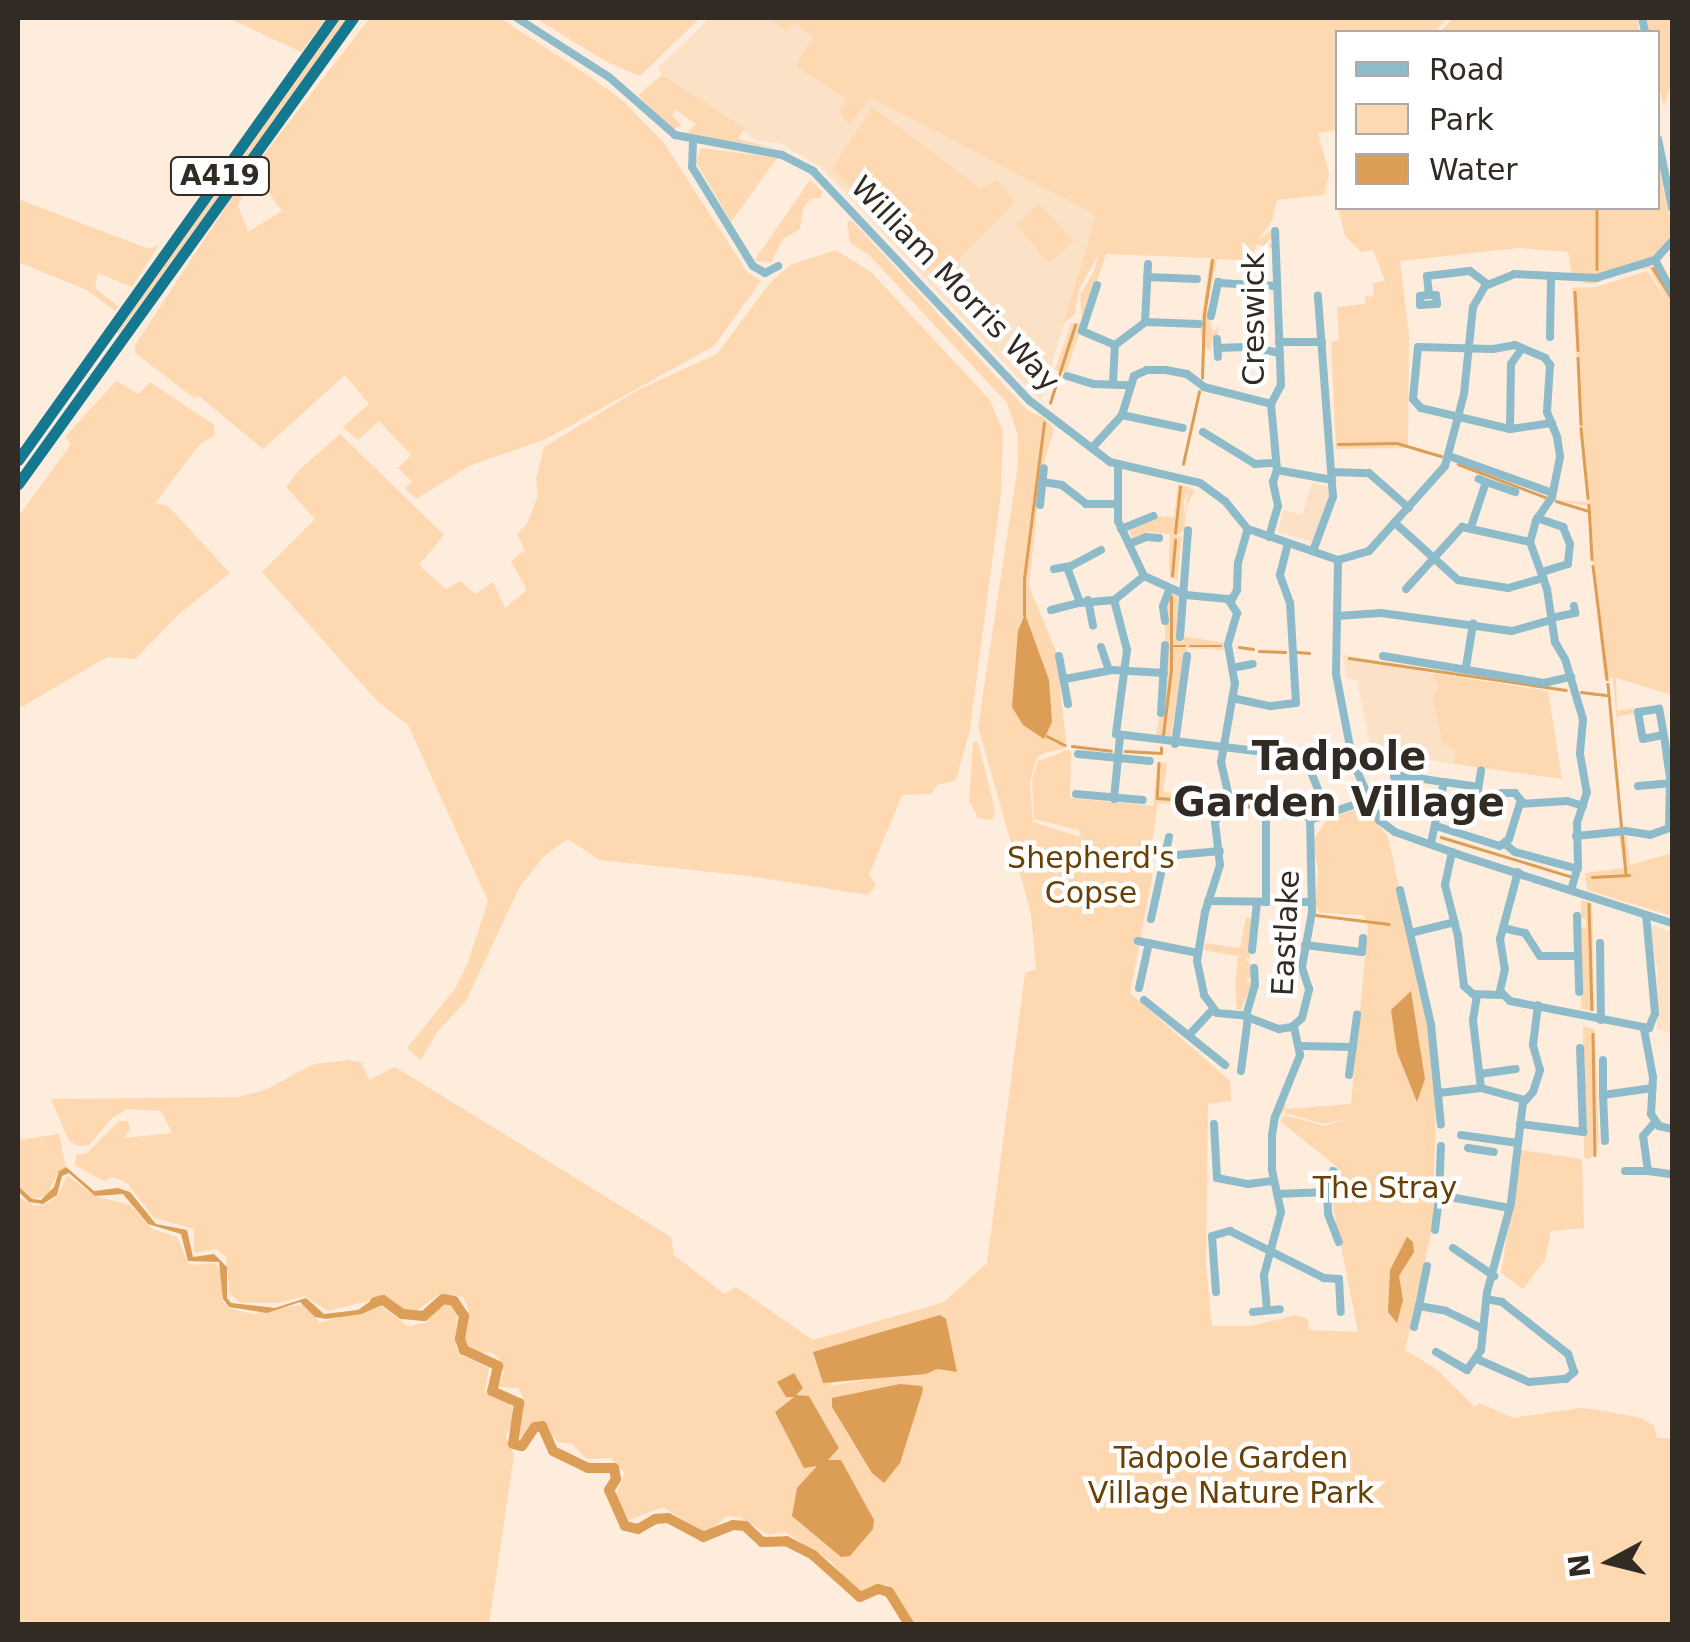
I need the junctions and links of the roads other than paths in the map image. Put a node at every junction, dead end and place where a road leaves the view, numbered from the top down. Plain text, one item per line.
1 (333, 18) edge
2 (353, 18) edge
3 (517, 18) edge
4 (692, 141) junction
5 (1660, 149) edge
6 (1672, 208) edge
7 (1275, 231) dead end
8 (1672, 241) edge
9 (1655, 260) junction
10 (1148, 264) dead end
11 (778, 266) dead end
12 (1147, 277) junction
13 (1552, 278) junction
14 (1197, 279) dead end
15 (1097, 284) dead end
16 (1487, 284) junction
17 (1276, 286) junction
18 (1672, 292) edge
19 (1429, 296) dead end
20 (1320, 297) dead end
21 (1210, 316) dead end
22 (1145, 322) junction
23 (1199, 324) dead end
24 (1279, 342) junction
25 (1322, 342) junction
26 (1115, 345) junction
27 (1470, 347) junction
28 (1217, 348) dead end
29 (1522, 348) junction
30 (1280, 353) junction
31 (1545, 358) junction
32 (1067, 376) dead end
33 (1112, 382) junction
34 (1128, 385) junction
35 (1270, 404) junction
36 (1122, 415) junction
37 (1460, 417) junction
38 (1552, 423) junction
39 (1216, 424) dead end
40 (1183, 428) dead end
41 (1510, 429) junction
42 (1092, 448) junction
43 (1449, 456) junction
44 (18, 460) edge
45 (1118, 465) junction
46 (1276, 467) junction
47 (1044, 468) dead end
48 (1332, 476) junction
49 (1043, 482) junction
50 (18, 484) edge
51 (1515, 492) dead end
52 (1553, 493) junction
53 (1117, 504) junction
54 (1040, 505) dead end
55 (1141, 508) dead end
56 (1409, 508) junction
57 (1537, 518) junction
58 (1395, 523) junction
59 (1471, 527) junction
60 (1248, 529) junction
61 (1121, 530) junction
62 (1191, 534) dead end
63 (1269, 537) junction
64 (1159, 538) dead end
65 (1288, 542) junction
66 (1530, 542) junction
67 (1129, 544) junction
68 (1102, 550) dead end
69 (1313, 552) junction
70 (1434, 557) junction
71 (1338, 560) junction
72 (1068, 567) junction
73 (1054, 569) dead end
74 (1404, 570) dead end
75 (1543, 575) junction
76 (1144, 576) junction
77 (1413, 580) junction
78 (1170, 588) junction
79 (1406, 589) dead end
80 (1183, 594) junction
81 (1114, 600) junction
82 (1231, 600) junction
83 (1084, 602) junction
84 (1051, 610) dead end
85 (1338, 616) junction
86 (1551, 619) junction
87 (1165, 621) dead end
88 (1473, 624) junction
89 (1578, 624) dead end
90 (1092, 626) dead end
91 (1180, 637) dead end
92 (1165, 645) dead end
93 (1100, 647) dead end
94 (1389, 654) dead end
95 (1059, 656) dead end
96 (1186, 656) dead end
97 (1252, 664) dead end
98 (1232, 668) junction
99 (1466, 668) junction
100 (1108, 670) junction
101 (1124, 670) junction
102 (1164, 673) junction
103 (1571, 677) junction
104 (1064, 679) junction
105 (1232, 698) junction
106 (1068, 704) dead end
107 (1161, 713) dead end
108 (1663, 735) junction
109 (1120, 737) junction
110 (1174, 744) junction
111 (1224, 748) junction
112 (1078, 754) dead end
113 (1118, 760) junction
114 (1150, 761) dead end
115 (1481, 770) dead end
116 (1405, 776) dead end
117 (1444, 782) junction
118 (1670, 782) junction
119 (1638, 786) dead end
120 (1478, 788) junction
121 (1501, 792) dead end
122 (1076, 794) dead end
123 (1229, 798) junction
124 (1114, 799) junction
125 (1143, 800) dead end
126 (1367, 800) junction
127 (1522, 803) junction
128 (1266, 805) junction
129 (1584, 806) junction
130 (1475, 809) dead end
131 (1327, 812) junction
132 (1312, 817) junction
133 (1436, 826) junction
134 (1576, 836) junction
135 (1169, 837) dead end
136 (1431, 843) junction
137 (1505, 844) junction
138 (1220, 851) junction
139 (1452, 852) junction
140 (1166, 856) junction
141 (1578, 869) junction
142 (1518, 872) junction
143 (1400, 890) dead end
144 (1571, 890) junction
145 (1208, 900) junction
146 (1261, 902) junction
147 (1312, 902) junction
148 (1646, 915) junction
149 (1151, 919) dead end
150 (1580, 919) dead end
151 (1455, 922) junction
152 (1672, 924) edge
153 (1503, 928) junction
154 (1410, 933) junction
155 (1363, 938) dead end
156 (1138, 941) dead end
157 (1149, 942) junction
158 (1600, 943) dead end
159 (1305, 944) junction
160 (1252, 950) dead end
161 (1362, 952) junction
162 (1198, 953) junction
163 (1578, 956) junction
164 (1361, 963) dead end
165 (1254, 968) dead end
166 (1138, 988) dead end
167 (1579, 992) dead end
168 (1478, 995) junction
169 (1502, 995) junction
170 (1144, 1000) dead end
171 (1538, 1005) junction
172 (1212, 1010) junction
173 (1357, 1014) dead end
174 (1247, 1016) junction
175 (1601, 1020) junction
176 (1294, 1026) junction
177 (1644, 1029) junction
178 (1188, 1035) junction
179 (1302, 1046) junction
180 (1353, 1048) junction
181 (1580, 1048) dead end
182 (1603, 1060) dead end
183 (1225, 1065) dead end
184 (1516, 1069) dead end
185 (1241, 1071) dead end
186 (1480, 1074) junction
187 (1349, 1075) dead end
188 (1481, 1088) junction
189 (1653, 1088) junction
190 (1439, 1094) junction
191 (1604, 1095) junction
192 (1525, 1100) junction
193 (1655, 1122) junction
194 (1214, 1124) dead end
195 (1520, 1124) junction
196 (1441, 1125) dead end
197 (1672, 1129) edge
198 (1461, 1135) dead end
199 (1482, 1138) junction
200 (1605, 1141) dead end
201 (1518, 1143) junction
202 (1441, 1146) dead end
203 (1468, 1148) dead end
204 (1480, 1150) junction
205 (1494, 1152) dead end
206 (1648, 1170) junction
207 (1333, 1171) dead end
208 (1625, 1171) dead end
209 (1670, 1174) dead end
210 (1274, 1181) junction
211 (1327, 1192) junction
212 (1277, 1194) junction
213 (1438, 1195) junction
214 (1510, 1208) junction
215 (1435, 1230) dead end
216 (1339, 1242) dead end
217 (1453, 1248) dead end
218 (1272, 1250) junction
219 (1427, 1266) dead end
220 (1494, 1276) junction
221 (1216, 1292) dead end
222 (1487, 1299) junction
223 (1419, 1306) junction
224 (1280, 1309) dead end
225 (1268, 1310) junction
226 (1253, 1312) dead end
227 (1341, 1312) dead end
228 (1414, 1327) dead end
229 (1482, 1329) junction
230 (1436, 1352) dead end
231 (1477, 1360) junction

1 - 44 highway, A419
2 - 50 highway, A419
3 - 4 street, William Morris Way
4 - 11 street
4 - 42 street, William Morris Way
5 - 6 street
7 - 17 street, Creswick
8 - 9 street
9 - 13 street
9 - 18 street
10 - 12 street
12 - 14 street
12 - 22 street
13 - 16 street
13 - 31 street
15 - 26 street
16 - 19 street
16 - 27 street
17 - 21 street
17 - 24 street, Creswick
20 - 25 street
22 - 23 street
22 - 26 street
24 - 25 street
24 - 30 street, Creswick
25 - 48 street
26 - 33 street
27 - 29 street
27 - 37 street
27 - 37 street
28 - 30 street
29 - 31 street
29 - 41 street
30 - 35 street, Creswick
31 - 38 street
32 - 33 street
33 - 34 street
34 - 35 street
34 - 36 street
35 - 46 street, Creswick
36 - 40 street
36 - 42 street
37 - 41 street
37 - 43 street
38 - 41 street
38 - 52 street
39 - 46 street
42 - 45 street, William Morris Way
43 - 52 street
43 - 56 street
45 - 53 street
45 - 60 street, William Morris Way
46 - 48 street
46 - 63 street, Creswick
47 - 49 street
48 - 56 street
48 - 69 street
49 - 53 street
49 - 54 street
51 - 59 street
52 - 57 street
53 - 61 street
55 - 61 street
56 - 58 street
57 - 66 street
57 - 75 street
58 - 70 street
58 - 71 street
59 - 66 street
59 - 70 street
60 - 63 street, William Morris Way
60 - 82 street
61 - 67 street
62 - 80 street
63 - 65 street, William Morris Way
64 - 67 street
65 - 69 street, William Morris Way
65 - 105 street
66 - 75 street
67 - 76 street
68 - 72 street
69 - 71 street, William Morris Way
70 - 75 street
70 - 77 street
71 - 85 street
72 - 73 street
72 - 83 street
74 - 77 street
75 - 86 street
76 - 78 street
76 - 81 street
77 - 79 street
78 - 80 street
78 - 87 street
80 - 82 street
80 - 91 street
81 - 83 street
81 - 101 street
82 - 98 street
83 - 84 street
83 - 90 street
85 - 88 street
85 - 126 street
86 - 88 street
86 - 89 street
86 - 103 street
88 - 99 street
92 - 102 street
93 - 100 street
94 - 99 street
95 - 104 street
96 - 110 street
97 - 98 street
98 - 105 street
99 - 103 street
100 - 101 street
100 - 104 street
101 - 102 street
101 - 109 street
102 - 107 street
103 - 129 street
104 - 106 street
105 - 111 street
108 - 108 street
108 - 118 street
109 - 110 street
109 - 113 street
110 - 111 street
111 - 123 street
111 - 131 street
112 - 113 street
113 - 114 street
113 - 124 street
115 - 120 street
116 - 117 street
117 - 120 street
117 - 133 street
118 - 119 street
118 - 134 street
120 - 130 street
121 - 127 street
122 - 124 street
123 - 128 street
123 - 138 street
124 - 125 street
126 - 131 street
126 - 136 street
127 - 129 street
127 - 137 street
128 - 132 street
128 - 146 street
129 - 134 street
131 - 132 street
132 - 147 street, Eastlake
133 - 136 street
133 - 137 street
134 - 141 street
135 - 140 street
136 - 139 street
137 - 141 street
138 - 140 street
138 - 145 street
139 - 142 street
139 - 151 street
140 - 149 street
141 - 144 street
142 - 144 street
142 - 153 street
143 - 154 street
144 - 148 street
145 - 146 street
145 - 162 street
146 - 147 street
146 - 160 street
147 - 159 street, Eastlake
148 - 152 street
148 - 177 street
150 - 163 street
151 - 154 street
151 - 168 street
153 - 163 street
153 - 169 street
154 - 190 street
155 - 161 street
156 - 157 street
157 - 162 street
157 - 166 street
158 - 175 street
159 - 161 street
159 - 176 street, Eastlake
161 - 164 street
162 - 172 street
163 - 167 street
165 - 174 street
168 - 169 street
168 - 186 street
169 - 171 street
170 - 178 street
171 - 175 street
171 - 192 street
172 - 174 street, Eastlake
172 - 178 street
173 - 180 street
174 - 176 street, Eastlake
174 - 185 street
175 - 177 street
176 - 179 street
177 - 189 street
178 - 183 street
179 - 180 street
179 - 210 street
180 - 187 street
181 - 195 street
182 - 191 street
184 - 186 street
186 - 188 street
188 - 190 street
188 - 192 street
189 - 191 street
189 - 193 street
190 - 196 street
191 - 200 street
192 - 195 street
193 - 197 street
193 - 206 street
194 - 210 street
195 - 201 street
198 - 199 street
199 - 201 street
199 - 204 street
201 - 214 street
202 - 213 street
203 - 204 street
204 - 205 street
206 - 208 street
206 - 209 street
207 - 211 street
210 - 212 street
211 - 212 street
211 - 216 street
212 - 218 street
213 - 214 street
213 - 215 street
214 - 220 street
217 - 220 street
218 - 221 street
218 - 225 street
218 - 227 street
219 - 223 street
220 - 222 street
222 - 229 street
222 - 231 street
223 - 228 street
223 - 229 street
224 - 225 street
225 - 226 street
229 - 231 street
230 - 231 street

